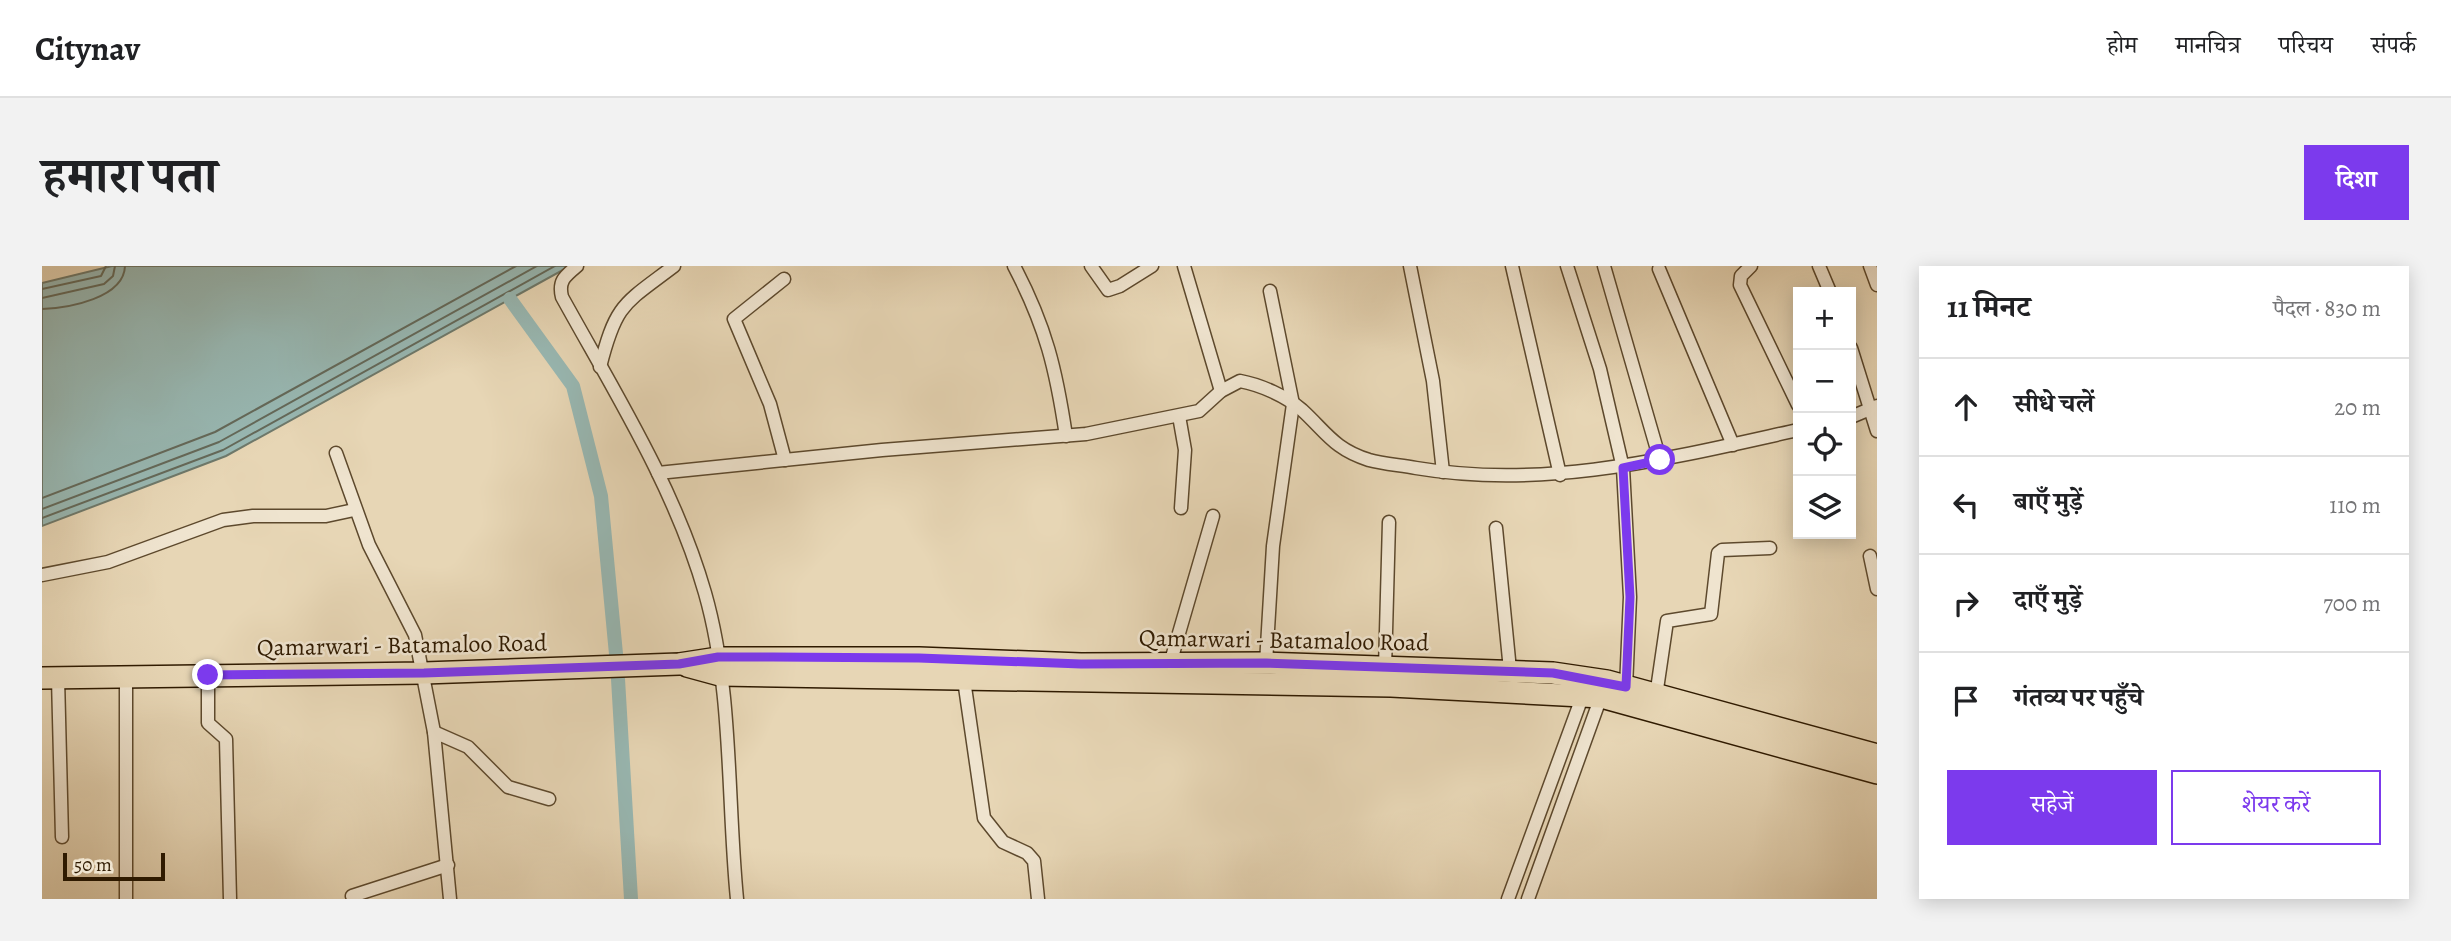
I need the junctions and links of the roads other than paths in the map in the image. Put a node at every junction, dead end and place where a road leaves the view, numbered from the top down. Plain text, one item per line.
1 (577, 266) edge
2 (674, 266) edge
3 (1014, 266) edge
4 (1091, 266) edge
5 (1152, 266) edge
6 (1184, 266) edge
7 (1410, 266) edge
8 (1512, 266) edge
9 (1567, 266) edge
10 (1604, 266) edge
11 (1751, 266) edge
12 (1819, 266) edge
13 (1870, 266) edge
14 (1659, 269) dead end
15 (784, 279) dead end
16 (1877, 285) edge
17 (1828, 287) edge
18 (1270, 291) dead end
19 (1852, 350) edge
20 (600, 367) junction
21 (1221, 391) junction
22 (1793, 395) edge
23 (1293, 404) junction
24 (1874, 407) edge
25 (1856, 415) edge
26 (1179, 416) junction
27 (1793, 431) edge
28 (1877, 431) edge
29 (1066, 436) junction
30 (1732, 445) junction
31 (336, 453) dead end
32 (785, 460) junction
33 (1660, 460) junction
34 (1623, 468) junction
35 (1443, 472) junction
36 (658, 473) junction
37 (1560, 475) junction
38 (1181, 508) dead end
39 (354, 510) junction
40 (1213, 516) dead end
41 (1389, 522) dead end
42 (1496, 528) dead end
43 (1770, 548) dead end
44 (1870, 556) dead end
45 (42, 575) edge
46 (1877, 589) edge
47 (1266, 663) junction
48 (1170, 664) junction
49 (719, 666) junction
50 (1385, 668) junction
51 (1510, 670) junction
52 (424, 673) junction
53 (208, 675) junction
54 (126, 676) junction
55 (50, 678) edge
56 (964, 680) junction
57 (1601, 688) junction
58 (1656, 696) junction
59 (434, 732) junction
60 (1877, 755) edge
61 (1877, 773) edge
62 (549, 799) dead end
63 (62, 837) dead end
64 (448, 865) junction
65 (352, 896) dead end
66 (126, 899) edge
67 (230, 899) edge
68 (450, 899) edge
69 (737, 899) edge
70 (1038, 899) edge
71 (1508, 899) edge
72 (1528, 899) edge

1 - 20 street
2 - 20 street
3 - 29 street
4 - 5 street
6 - 21 street
7 - 35 street
8 - 37 street
9 - 34 street
10 - 33 street
11 - 22 street
12 - 17 street
13 - 16 street
14 - 30 street
15 - 32 street
18 - 23 street
19 - 24 street
20 - 36 street
21 - 23 street
21 - 26 street
23 - 35 street
23 - 47 street
24 - 25 street
24 - 28 street
26 - 29 street
26 - 38 street
27 - 30 street
29 - 32 street
30 - 33 street
31 - 39 street
32 - 36 street
33 - 34 street
34 - 37 street
34 - 57 street
35 - 37 street
36 - 49 street
39 - 45 street
39 - 52 street
40 - 48 street
41 - 50 street
42 - 51 street
43 - 58 street
44 - 46 street
47 - 48 main road, Qamarwari - Batamaloo Road
47 - 50 main road, Qamarwari - Batamaloo Road
48 - 49 main road, Qamarwari - Batamaloo Road
49 - 52 main road, Qamarwari - Batamaloo Road
49 - 56 main road, Qamarwari - Batamaloo Road
49 - 69 street
50 - 51 main road, Qamarwari - Batamaloo Road
51 - 57 main road, Qamarwari - Batamaloo Road
52 - 53 main road, Qamarwari - Batamaloo Road
52 - 59 street
53 - 54 main road, Qamarwari - Batamaloo Road
53 - 67 street
54 - 55 main road, Qamarwari - Batamaloo Road
54 - 66 street
55 - 63 street
56 - 57 main road, Qamarwari - Batamaloo Road
56 - 70 street
57 - 58 main road, Qamarwari - Batamaloo Road
57 - 61 main road, Qamarwari - Batamaloo Road
57 - 71 street
57 - 72 street
58 - 60 main road, Qamarwari - Batamaloo Road
59 - 62 street
59 - 64 street
64 - 65 street
64 - 68 street

